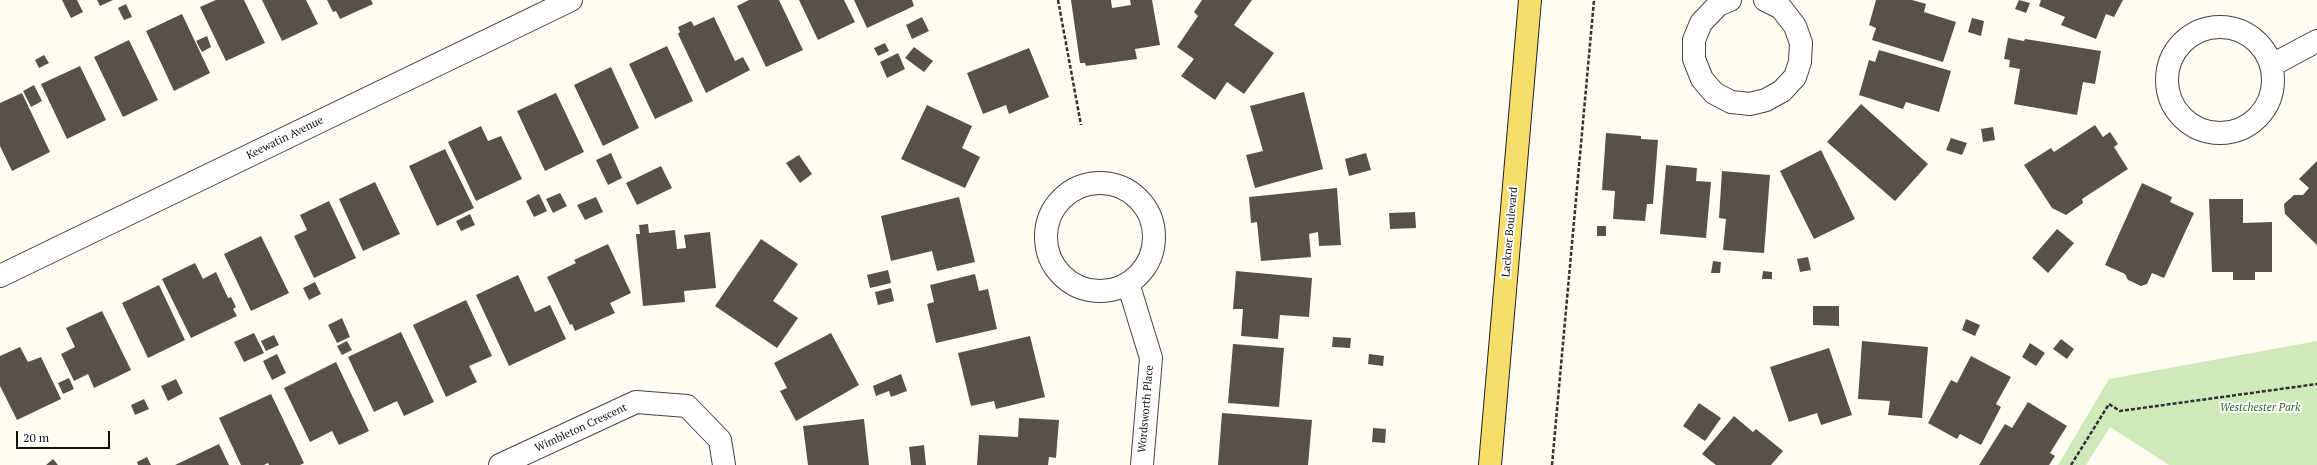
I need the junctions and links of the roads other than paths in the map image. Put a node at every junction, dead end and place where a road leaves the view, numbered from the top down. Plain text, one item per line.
1 (571, 0) edge
2 (1530, 0) edge
3 (1730, 0) edge
4 (1778, 3) edge
5 (2317, 41) edge
6 (2272, 65) junction
7 (0, 276) edge
8 (1128, 283) junction
9 (500, 465) edge
10 (724, 465) edge
11 (1142, 465) edge
12 (1490, 465) edge

1 - 7 street, Keewatin Avenue
2 - 12 main road, Lackner Boulevard
3 - 4 street
5 - 6 street
6 - 6 street
8 - 8 street
8 - 11 street, Wordsworth Place
9 - 10 street, Wimbleton Crescent

